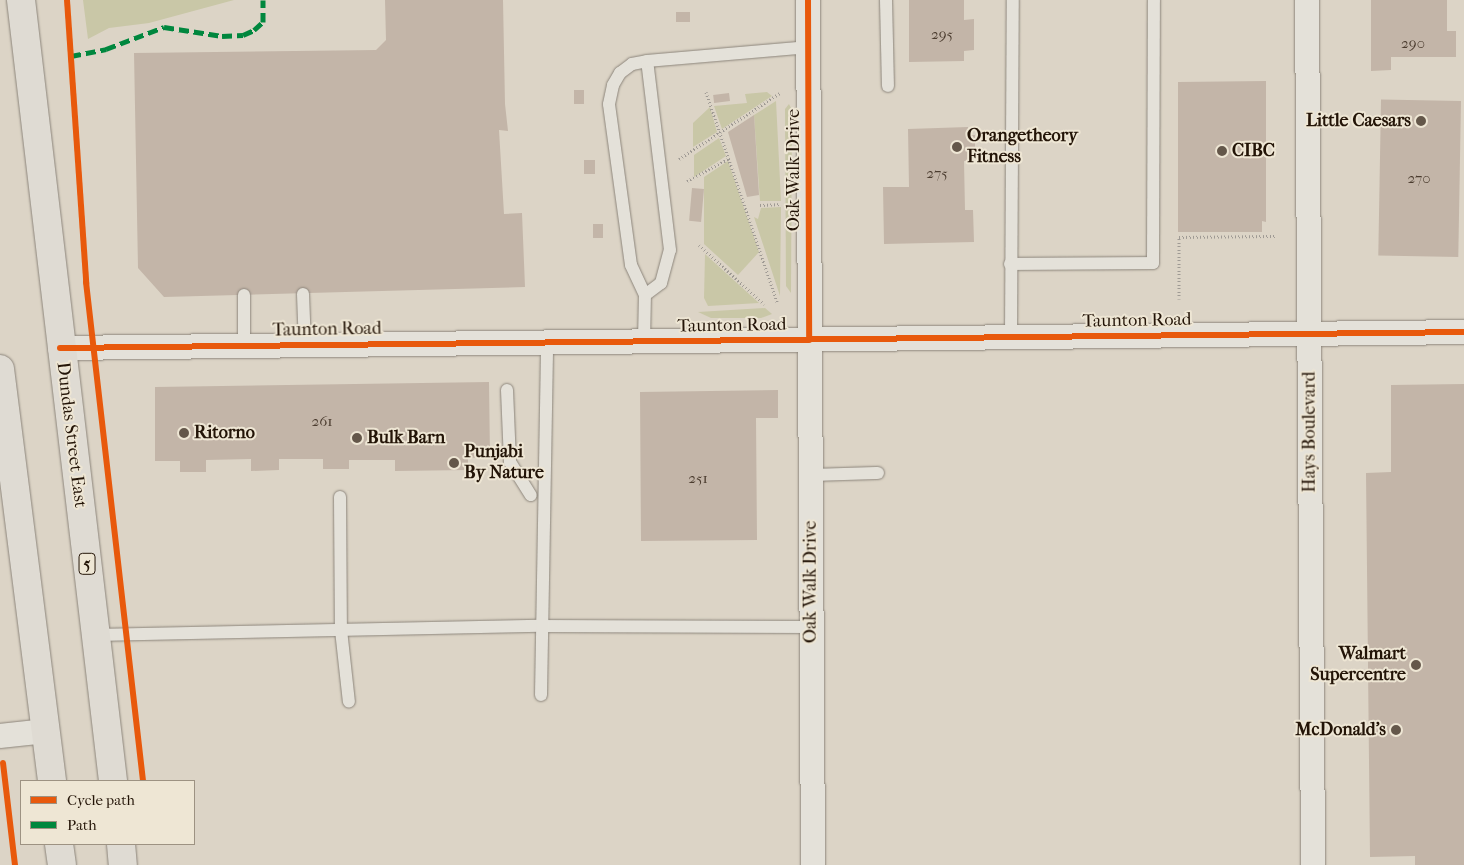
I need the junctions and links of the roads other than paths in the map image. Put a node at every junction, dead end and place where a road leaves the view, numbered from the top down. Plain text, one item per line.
1 (21, 0) edge
2 (808, 0) edge
3 (886, 0) edge
4 (1013, 0) edge
5 (1154, 0) edge
6 (1307, 0) edge
7 (808, 47) junction
8 (647, 61) junction
9 (888, 86) dead end
10 (1010, 264) junction
11 (302, 294) dead end
12 (244, 295) dead end
13 (645, 295) junction
14 (1464, 332) edge
15 (1309, 334) junction
16 (1011, 337) junction
17 (809, 340) junction
18 (644, 341) junction
19 (547, 342) junction
20 (244, 346) junction
21 (305, 346) junction
22 (60, 348) junction
23 (0, 369) edge
24 (507, 390) dead end
25 (878, 473) dead end
26 (810, 476) junction
27 (531, 495) dead end
28 (340, 497) dead end
29 (540, 626) junction
30 (811, 627) junction
31 (341, 630) junction
32 (95, 635) junction
33 (541, 695) dead end
34 (349, 702) dead end
35 (46, 731) junction
36 (0, 736) edge
37 (52, 780) edge
38 (113, 780) edge
39 (59, 845) edge
40 (121, 845) edge
41 (62, 865) edge
42 (123, 865) edge
43 (813, 865) edge
44 (1314, 865) edge

1 - 22 main road, Dundas Street East / 5
2 - 7 street, Oak Walk Drive
3 - 9 lane
4 - 10 lane
5 - 10 lane
6 - 15 street, Hays Boulevard
7 - 8 lane
7 - 17 street, Oak Walk Drive
8 - 13 lane
8 - 13 lane
10 - 16 lane
11 - 21 lane
12 - 20 lane
13 - 18 lane
14 - 15 street, Taunton Road
15 - 16 street, Taunton Road
15 - 44 street, Hays Boulevard
16 - 17 street, Taunton Road
17 - 18 street, Taunton Road
17 - 26 street, Oak Walk Drive
18 - 19 street, Taunton Road
19 - 21 street, Taunton Road
19 - 29 lane
20 - 21 street, Taunton Road
20 - 22 street, Taunton Road
22 - 32 main road, Dundas Street East / 5
23 - 35 main road
24 - 27 lane
25 - 26 lane
26 - 30 street, Oak Walk Drive
28 - 31 lane
29 - 30 lane
29 - 31 lane
29 - 33 lane
30 - 43 street, Oak Walk Drive
31 - 32 lane
31 - 34 lane
32 - 38 main road, Dundas Street East / 5
35 - 36 street
35 - 37 main road
39 - 41 main road
40 - 42 main road

